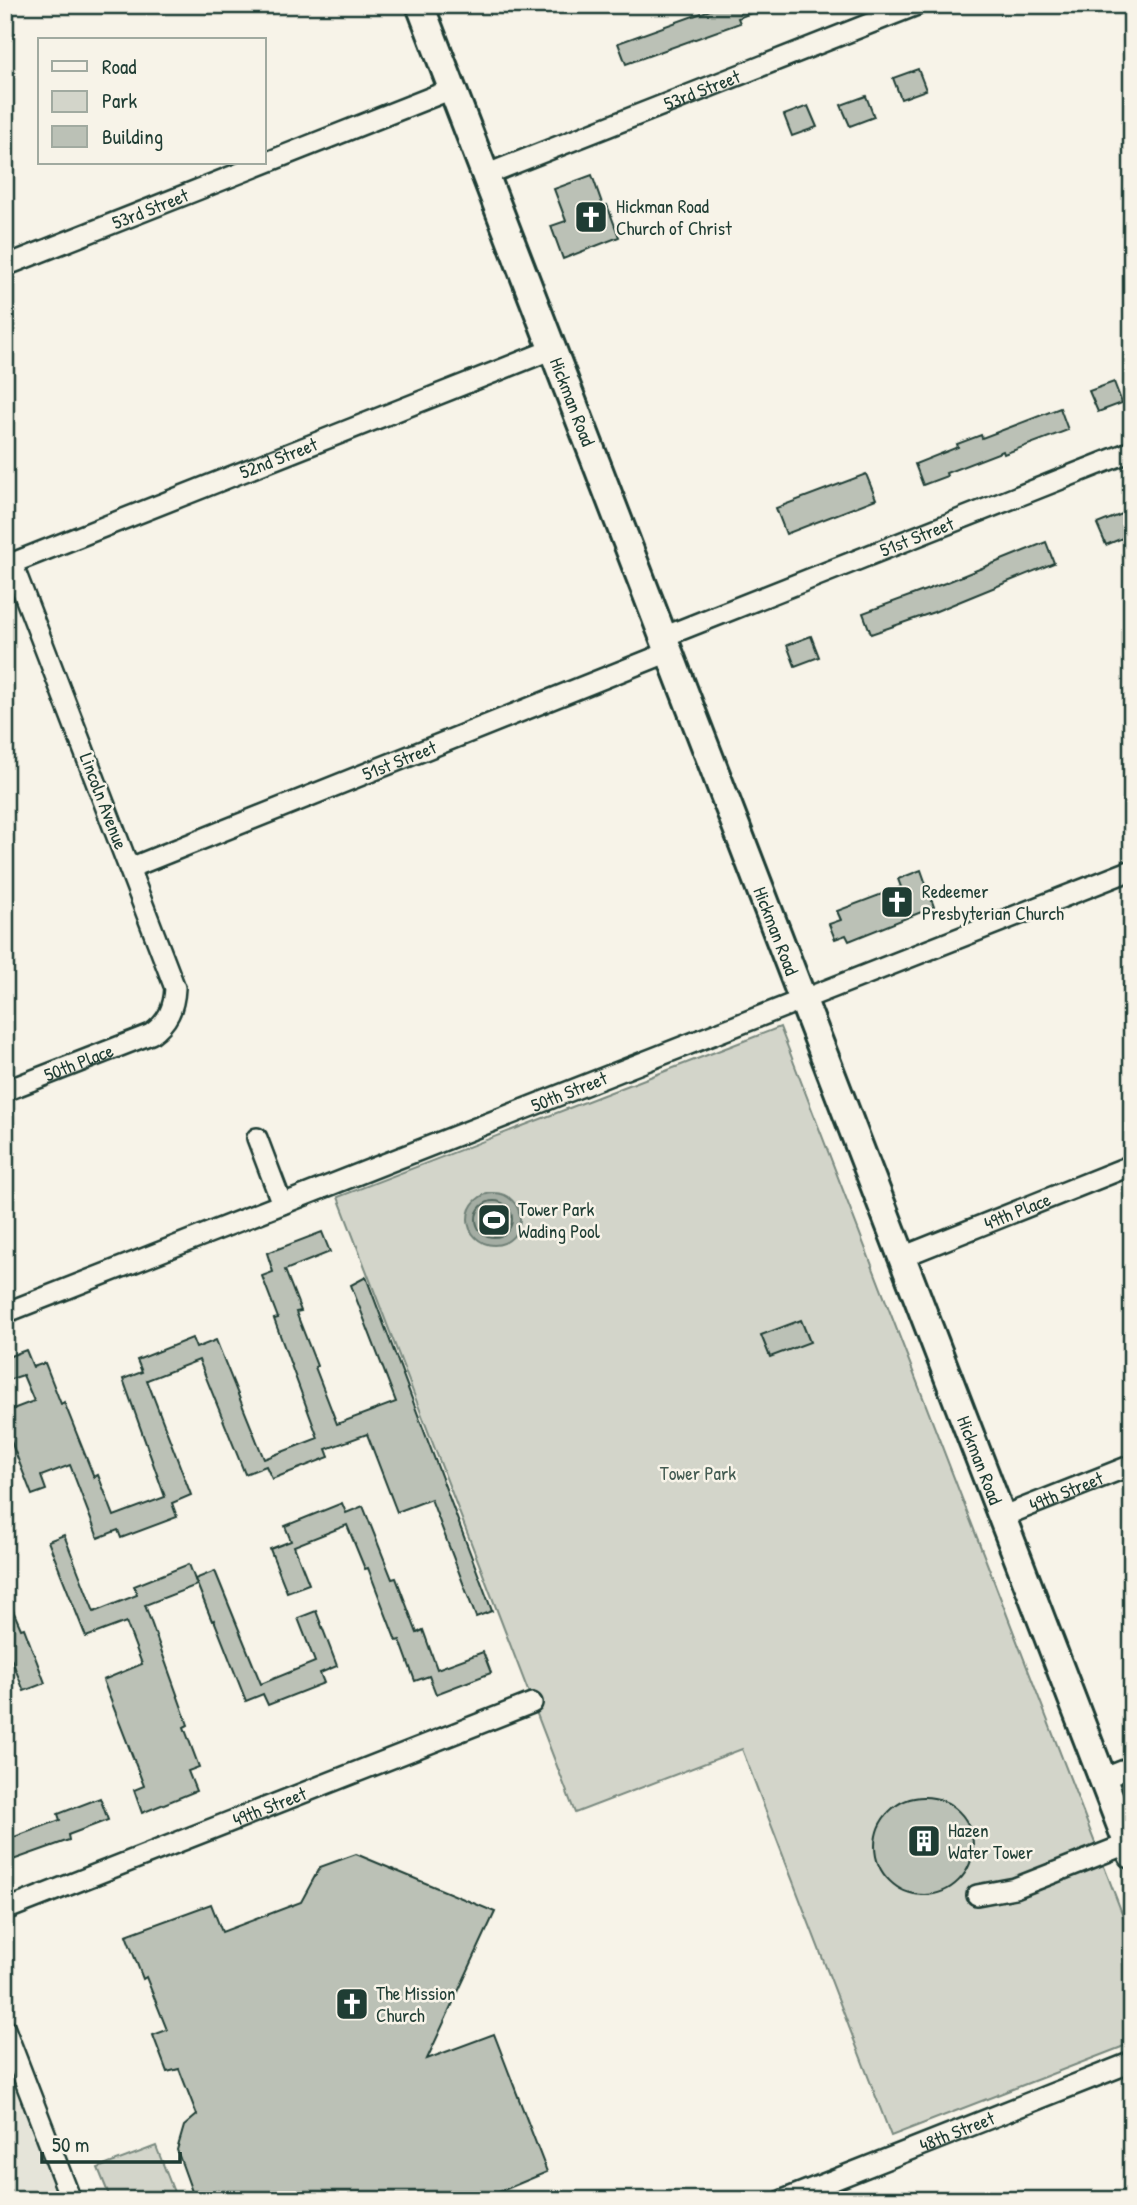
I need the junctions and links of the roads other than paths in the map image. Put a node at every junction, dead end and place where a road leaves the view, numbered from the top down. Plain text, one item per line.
1 (420, 5) edge
2 (916, 5) edge
3 (453, 89) junction
4 (266, 163) edge
5 (263, 164) edge
6 (485, 175) junction
7 (5, 266) edge
8 (552, 349) junction
9 (1132, 451) edge
10 (9, 565) edge
11 (666, 645) junction
12 (130, 868) junction
13 (1132, 870) edge
14 (802, 999) junction
15 (151, 1034) joint
16 (5, 1091) edge
17 (257, 1138) dead end
18 (1132, 1165) edge
19 (282, 1204) junction
20 (902, 1256) junction
21 (5, 1314) edge
22 (1132, 1465) edge
23 (1002, 1517) junction
24 (532, 1703) dead end
25 (1132, 1767) edge
26 (1102, 1779) junction
27 (1130, 1850) edge
28 (977, 1895) dead end
29 (5, 1910) edge
30 (5, 2029) edge
31 (1132, 2062) edge
32 (71, 2200) edge
33 (783, 2200) edge

1 - 3 main road, Hickman Road
2 - 6 street, 53rd Street
3 - 4 street, 53rd Street
3 - 6 main road, Hickman Road
5 - 7 street, 53rd Street
6 - 8 main road, Hickman Road
8 - 10 street, 52nd Street
8 - 11 main road, Hickman Road
9 - 11 street, 51st Street
10 - 12 street, Lincoln Avenue
11 - 12 street, 51st Street
11 - 14 main road, Hickman Road
12 - 15 street, Lincoln Avenue
13 - 14 street, 50th Street
14 - 19 street, 50th Street
14 - 20 main road, Hickman Road
15 - 16 street, 50th Place
17 - 19 street
18 - 20 street, 49th Place
19 - 21 street, 50th Street
20 - 23 main road, Hickman Road
22 - 23 street, 49th Street
23 - 26 main road, Hickman Road
24 - 29 street, 49th Street
25 - 26 street
26 - 27 main road, Hickman Road
27 - 28 street
30 - 32 street
31 - 33 street, 48th Street

